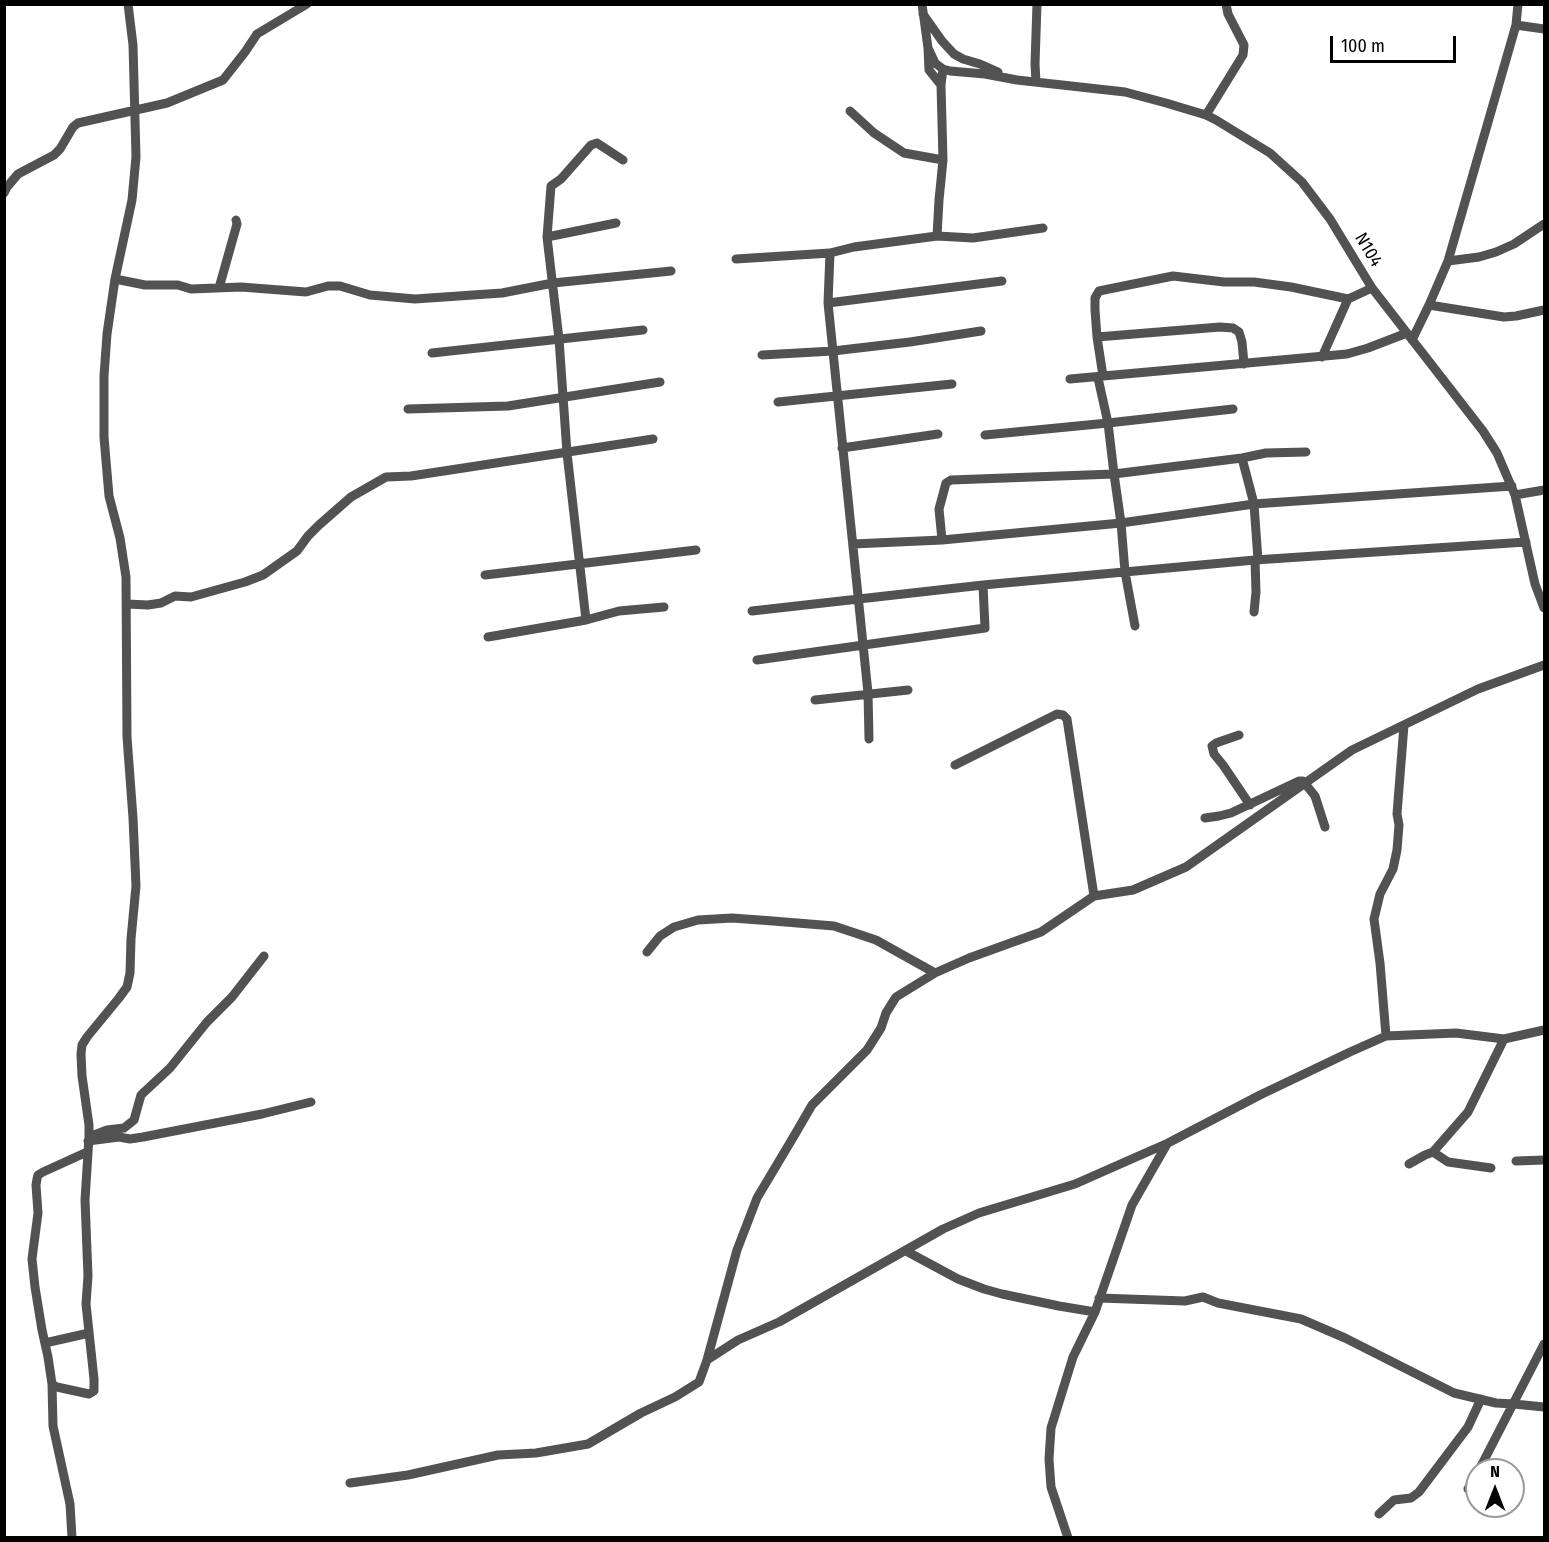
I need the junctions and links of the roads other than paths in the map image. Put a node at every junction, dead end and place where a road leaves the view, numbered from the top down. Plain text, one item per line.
1 (128, 4) edge
2 (307, 4) edge
3 (1037, 4) edge
4 (1226, 4) edge
5 (1518, 4) edge
6 (922, 9) edge
7 (1516, 25) junction
8 (1545, 29) edge
9 (928, 48) junction
10 (943, 69) junction
11 (1017, 80) junction
12 (1036, 82) junction
13 (941, 85) junction
14 (135, 111) junction
15 (850, 111) dead end
16 (1206, 115) junction
17 (623, 160) dead end
18 (943, 160) junction
19 (4, 193) edge
20 (236, 220) dead end
21 (616, 223) dead end
22 (1545, 224) edge
23 (1043, 228) dead end
24 (937, 236) junction
25 (547, 237) junction
26 (830, 253) junction
27 (736, 259) dead end
28 (1448, 261) junction
29 (671, 271) dead end
30 (115, 279) junction
31 (1002, 281) dead end
32 (553, 284) junction
33 (219, 288) junction
34 (1372, 288) junction
35 (1348, 299) junction
36 (828, 303) junction
37 (1429, 305) junction
38 (1545, 310) edge
39 (643, 330) dead end
40 (981, 331) dead end
41 (1410, 336) junction
42 (1097, 337) junction
43 (559, 339) junction
44 (833, 351) junction
45 (432, 353) dead end
46 (762, 355) dead end
47 (1322, 357) junction
48 (1244, 364) junction
49 (1101, 377) junction
50 (1070, 379) dead end
51 (660, 382) dead end
52 (952, 384) dead end
53 (837, 396) junction
54 (563, 398) junction
55 (778, 402) dead end
56 (408, 409) dead end
57 (1233, 409) dead end
58 (1108, 423) junction
59 (938, 434) dead end
60 (985, 435) dead end
61 (653, 439) dead end
62 (842, 448) junction
63 (1306, 452) dead end
64 (567, 453) junction
65 (1242, 458) junction
66 (1114, 474) junction
67 (1513, 490) junction
68 (1545, 490) edge
69 (1254, 504) junction
70 (1122, 524) junction
71 (942, 540) junction
72 (1526, 542) junction
73 (853, 544) junction
74 (696, 550) dead end
75 (1257, 560) junction
76 (579, 563) junction
77 (1125, 572) junction
78 (484, 575) dead end
79 (983, 585) junction
80 (857, 600) junction
81 (127, 604) junction
82 (663, 606) dead end
83 (1545, 608) edge
84 (752, 611) dead end
85 (1254, 612) dead end
86 (586, 620) junction
87 (1135, 626) dead end
88 (488, 637) dead end
89 (863, 645) junction
90 (757, 660) dead end
91 (1545, 665) edge
92 (908, 690) dead end
93 (868, 693) junction
94 (815, 700) dead end
95 (1404, 725) junction
96 (1239, 735) dead end
97 (869, 739) dead end
98 (955, 765) dead end
99 (1306, 783) junction
100 (1250, 805) junction
101 (1205, 818) dead end
102 (1325, 827) dead end
103 (1094, 896) junction
104 (647, 952) dead end
105 (264, 956) dead end
106 (935, 973) junction
107 (1545, 1030) edge
108 (1386, 1036) junction
109 (1504, 1039) junction
110 (311, 1102) dead end
111 (89, 1139) junction
112 (1167, 1143) junction
113 (87, 1152) junction
114 (1433, 1152) junction
115 (1545, 1160) edge
116 (1516, 1161) dead end
117 (1409, 1164) dead end
118 (1491, 1168) dead end
119 (906, 1251) junction
120 (1099, 1298) junction
121 (1095, 1312) junction
122 (89, 1333) junction
123 (45, 1343) junction
124 (1545, 1344) edge
125 (707, 1360) junction
126 (52, 1384) junction
127 (1481, 1399) junction
128 (1515, 1404) junction
129 (1545, 1407) edge
130 (1485, 1458) edge
131 (350, 1482) dead end
132 (1379, 1514) dead end
133 (72, 1538) edge
134 (1068, 1538) edge

1 - 14 street
2 - 14 street
3 - 12 street
4 - 16 street
5 - 7 street
6 - 9 street, N104
6 - 11 street, N104
7 - 8 street
7 - 28 street
9 - 10 street, N104
9 - 13 street
10 - 11 street, N104
10 - 13 street
11 - 12 street, N104 / N104
12 - 16 street, N104 / N104
13 - 18 street
14 - 19 street
14 - 30 street
15 - 18 street
16 - 34 street, N104 / N104
17 - 25 street
18 - 24 street
20 - 33 street
21 - 25 street
22 - 28 street
23 - 24 street
24 - 26 street
25 - 32 street
26 - 27 street
26 - 36 street
28 - 37 street
29 - 32 street
30 - 33 street
30 - 81 street
31 - 36 street
32 - 33 street
32 - 43 street
34 - 35 street
34 - 41 street, N104 / N104
35 - 42 street
35 - 47 street
36 - 44 street
37 - 38 street
37 - 41 street
39 - 43 street
40 - 44 street
41 - 47 street
41 - 67 street, N104 / N104
42 - 48 street
42 - 49 street
43 - 45 street
43 - 54 street
44 - 46 street
44 - 53 street
47 - 48 street
48 - 49 street
49 - 50 street
49 - 58 street
51 - 54 street
52 - 53 street
53 - 55 street
53 - 62 street
54 - 56 street
54 - 64 street
57 - 58 street
58 - 60 street
58 - 66 street
59 - 62 street
61 - 64 street
62 - 73 street
63 - 65 street
64 - 76 street
64 - 81 street
65 - 66 street
65 - 69 street
66 - 70 street
66 - 71 street
67 - 68 street
67 - 69 street
67 - 72 street, N104 / N104
69 - 70 street
69 - 75 street
70 - 71 street
70 - 77 street
71 - 73 street
72 - 75 street
72 - 83 street, N104 / N104
73 - 80 street
74 - 76 street
75 - 77 street
75 - 85 street
76 - 78 street
76 - 86 street
77 - 79 street
77 - 87 street
79 - 80 street
79 - 89 street
80 - 84 street
80 - 89 street
81 - 111 street
82 - 86 street
86 - 88 street
89 - 90 street
89 - 93 street
91 - 95 street
92 - 93 street
93 - 94 street
93 - 97 street
95 - 99 street
95 - 108 street
96 - 100 street
98 - 103 street
99 - 100 street
99 - 102 street
99 - 103 street
100 - 101 street
103 - 106 street
104 - 106 street
105 - 111 street
106 - 125 street
107 - 109 street
108 - 109 street
108 - 112 street
109 - 114 street
110 - 111 street
111 - 113 street
112 - 119 street
112 - 120 street
113 - 122 street
113 - 123 street
114 - 117 street
114 - 118 street
115 - 116 street
119 - 121 street
119 - 125 street
120 - 121 street
120 - 127 street
121 - 134 street
122 - 123 street
122 - 126 street
123 - 126 street
124 - 128 street
125 - 131 street
126 - 133 street
127 - 128 street
127 - 132 street
128 - 129 street
128 - 130 street

